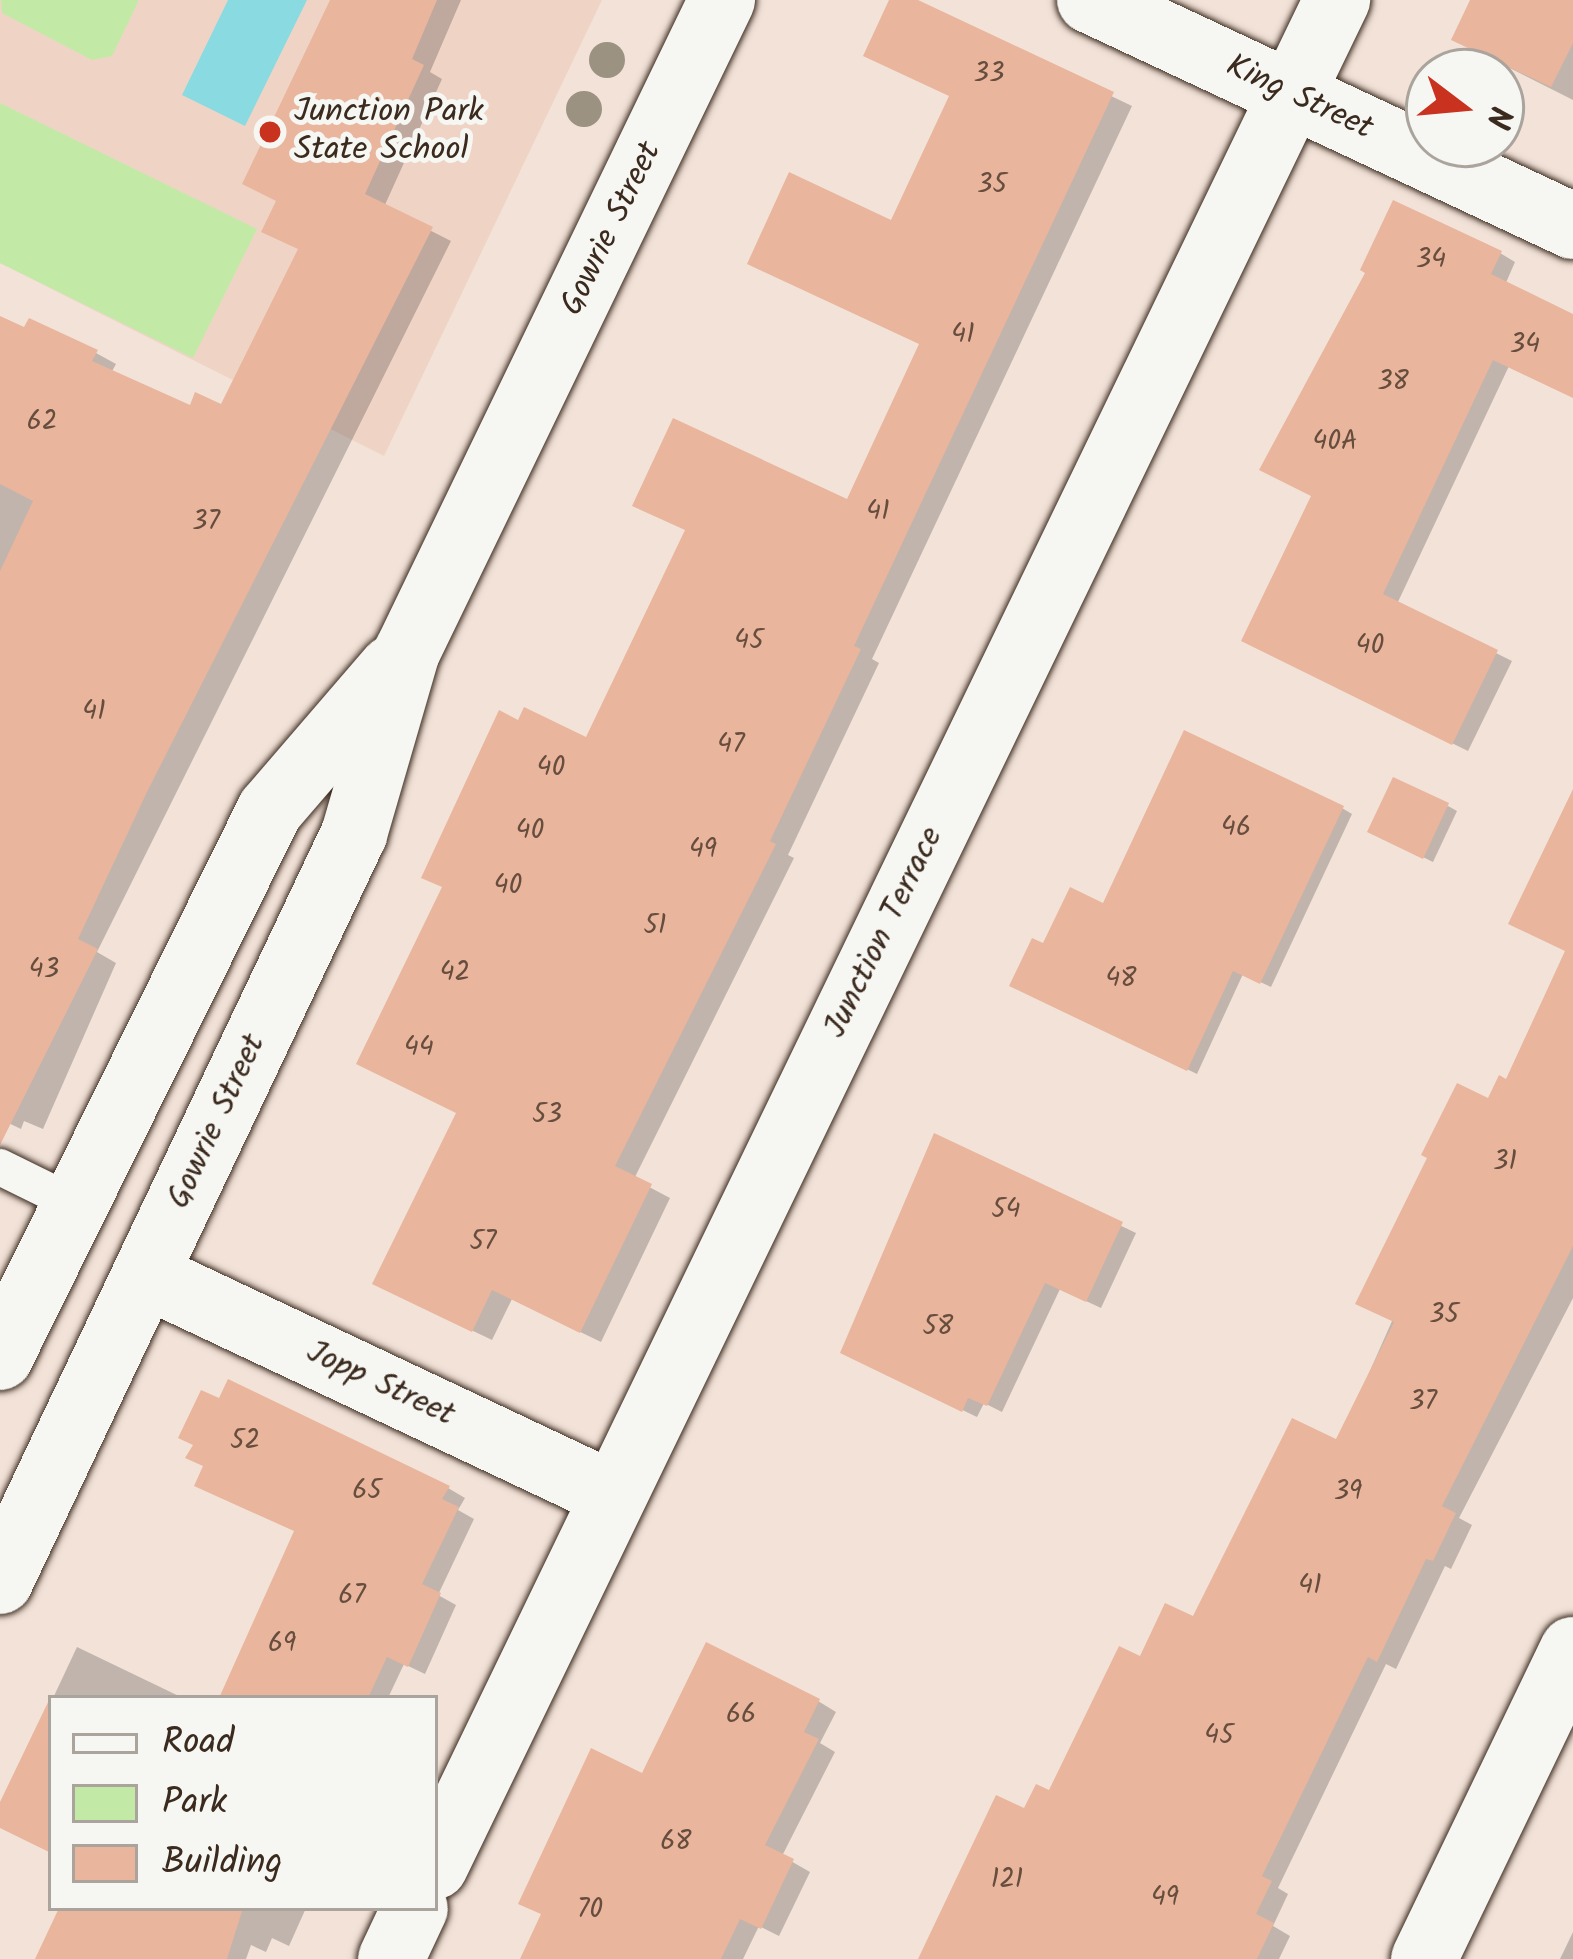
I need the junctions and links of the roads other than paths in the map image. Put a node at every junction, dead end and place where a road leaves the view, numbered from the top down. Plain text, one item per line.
1 (722, 0) edge
2 (1090, 0) edge
3 (1337, 0) edge
4 (1291, 94) junction
5 (1573, 226) edge
6 (406, 652) junction
7 (0, 1167) edge
8 (75, 1204) junction
9 (148, 1276) junction
10 (0, 1357) edge
11 (613, 1495) junction
12 (0, 1581) edge
13 (1573, 1650) edge
14 (438, 1860) edge
15 (414, 1911) edge
16 (391, 1959) edge
17 (1424, 1959) edge

1 - 6 street, Gowrie Street
2 - 4 street, King Street
3 - 4 street, Junction Terrace
4 - 5 street, King Street
4 - 11 street, Junction Terrace
6 - 8 street, Gowrie Street
6 - 9 street, Gowrie Street
7 - 8 lane
8 - 10 street, Gowrie Street
9 - 11 street, Jopp Street
9 - 12 street, Gowrie Street
11 - 14 street, Junction Terrace
13 - 17 street
15 - 16 street

